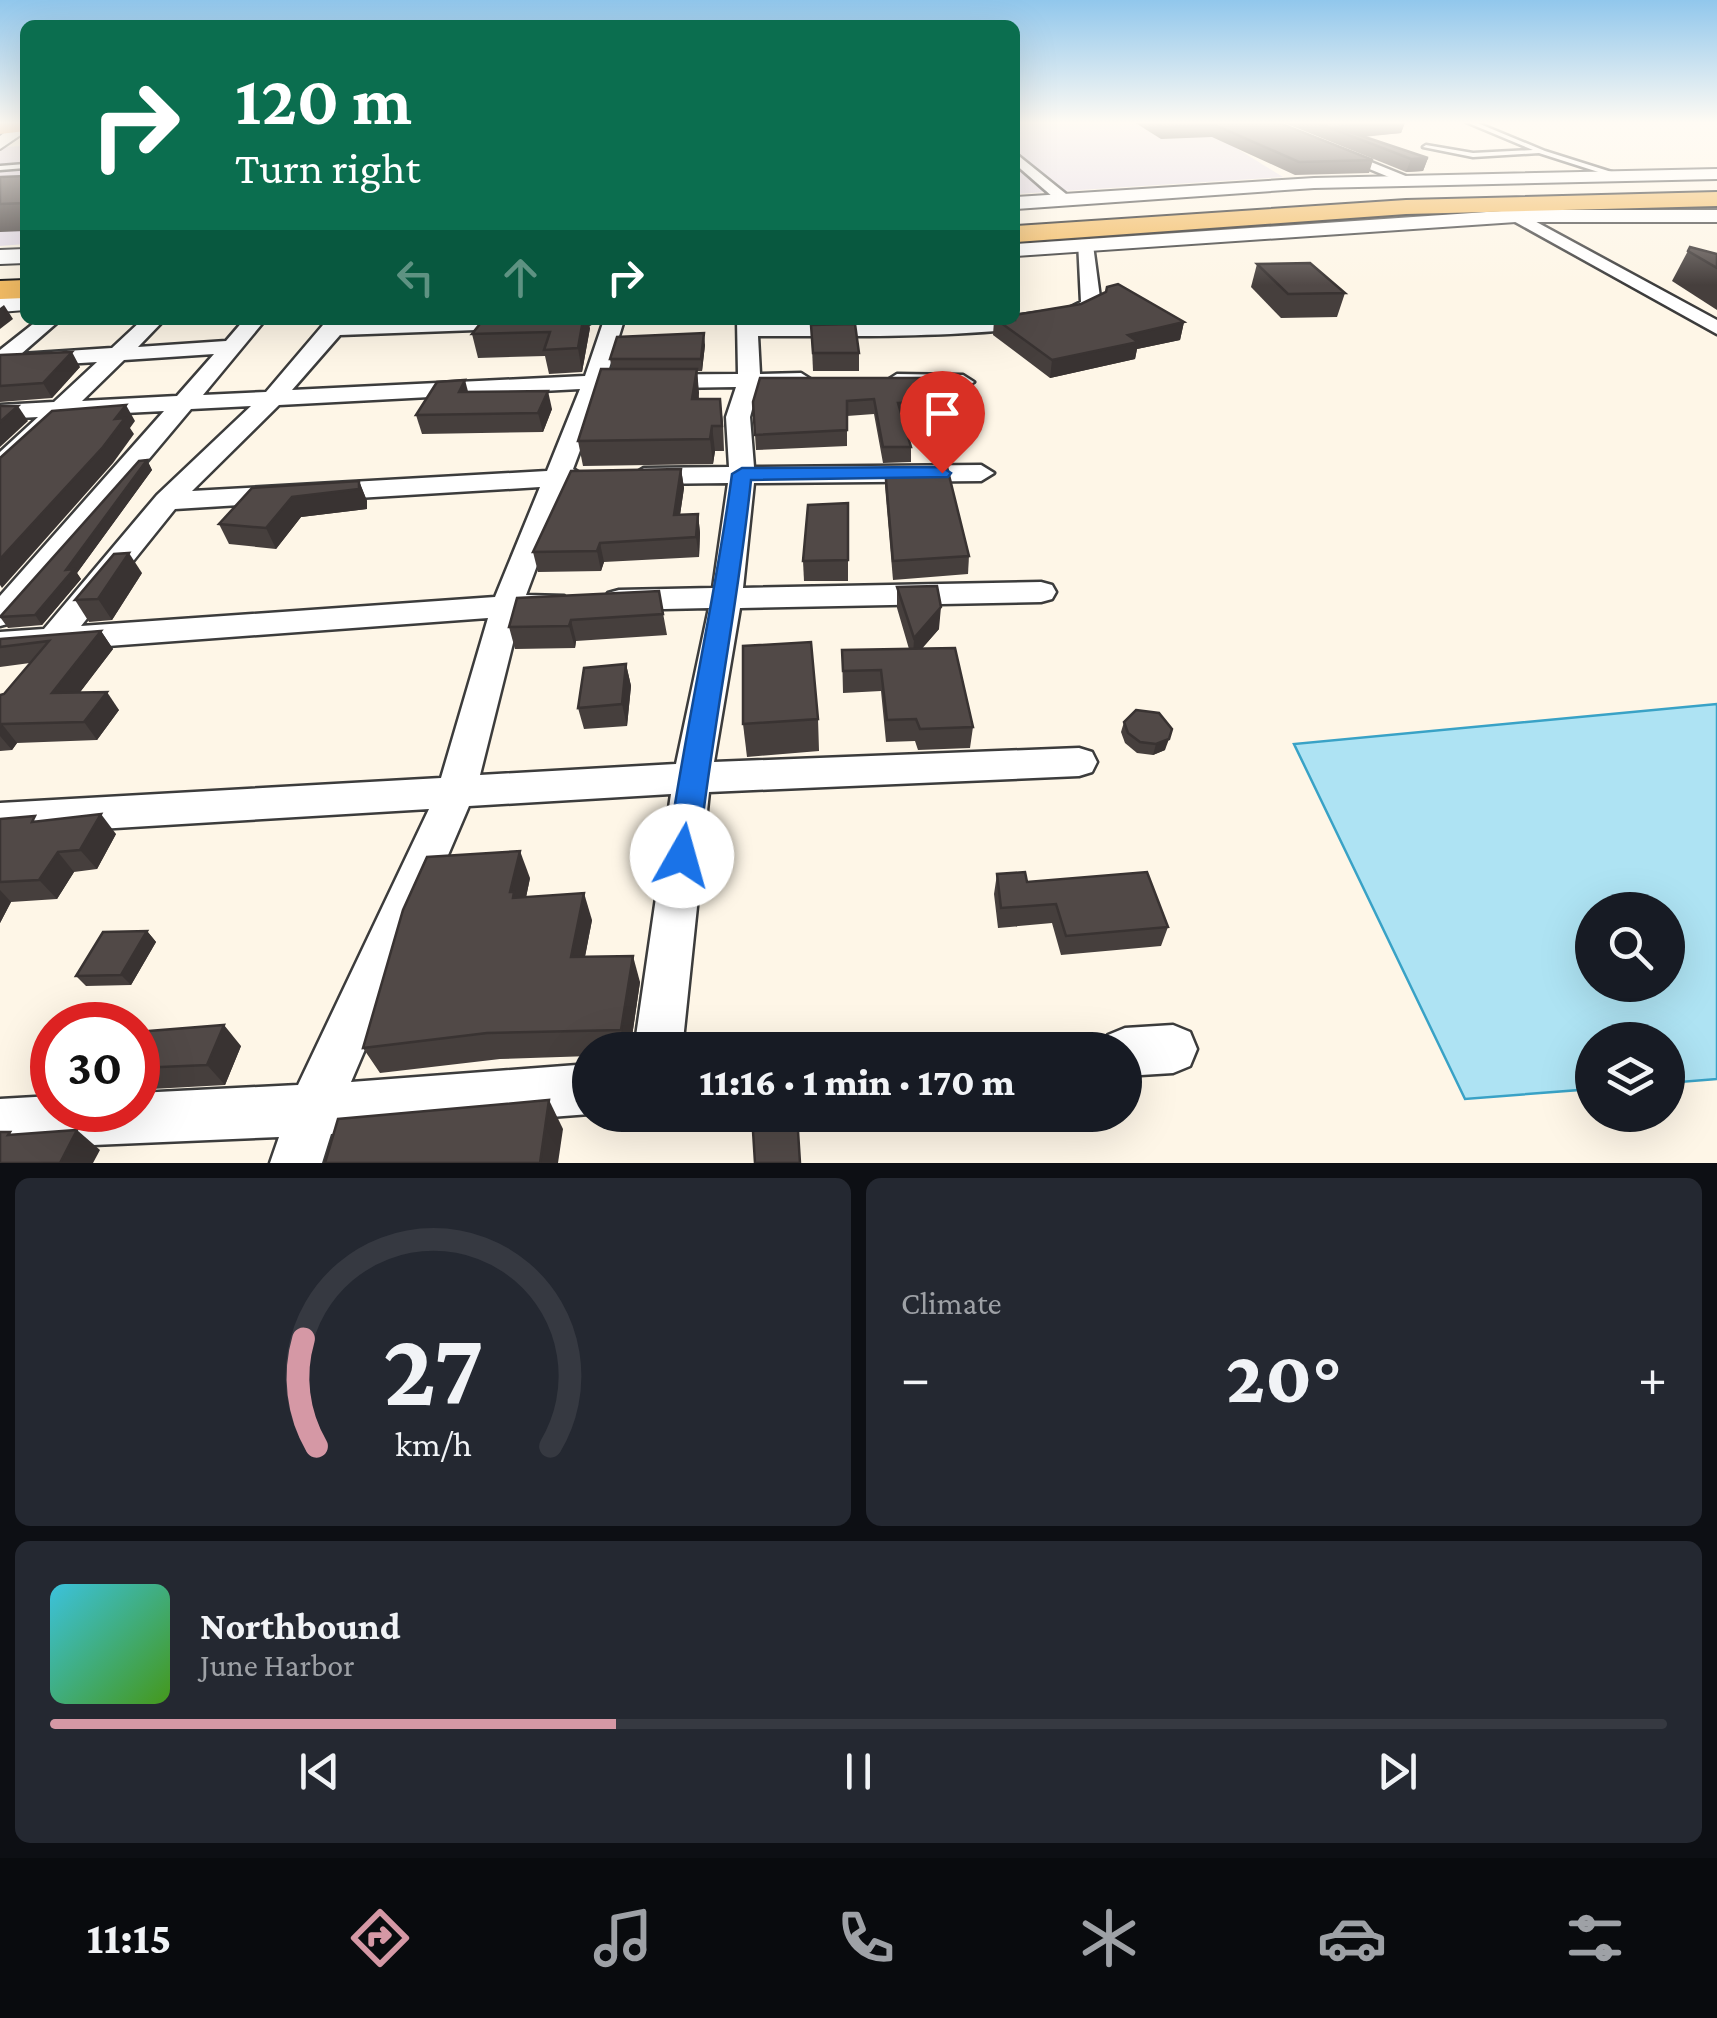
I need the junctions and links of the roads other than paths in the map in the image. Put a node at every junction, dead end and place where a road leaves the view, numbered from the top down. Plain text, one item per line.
1 (1032, 176) edge
2 (1399, 176) edge
3 (1573, 176) edge
4 (1411, 181) junction
5 (1314, 184) junction
6 (1717, 189) edge
7 (1717, 199) edge
8 (1066, 201) junction
9 (1020, 204) edge
10 (1258, 205) junction
11 (1516, 216) junction
12 (1717, 216) edge
13 (1020, 220) edge
14 (1396, 224) junction
15 (1309, 230) junction
16 (1020, 233) edge
17 (1084, 245) junction
18 (1020, 250) edge
19 (1020, 323) edge
20 (44, 325) edge
21 (149, 325) edge
22 (251, 325) edge
23 (443, 325) edge
24 (612, 325) edge
25 (746, 325) edge
26 (1717, 328) edge
27 (232, 347) junction
28 (122, 354) junction
29 (0, 361) edge
30 (749, 380) junction
31 (827, 380) edge
32 (866, 381) edge
33 (594, 382) junction
34 (963, 382) dead end
35 (274, 398) junction
36 (186, 402) junction
37 (60, 408) junction
38 (0, 412) edge
39 (0, 466) edge
40 (981, 473) dead end
41 (742, 474) junction
42 (555, 478) junction
43 (167, 501) junction
44 (1041, 592) dead end
45 (727, 596) junction
46 (507, 605) junction
47 (3, 608) edge
48 (53, 639) junction
49 (0, 643) edge
50 (1079, 762) dead end
51 (692, 778) junction
52 (456, 793) junction
53 (0, 819) edge
54 (660, 1032) edge
55 (1173, 1049) dead end
56 (1142, 1051) edge
57 (572, 1090) edge
58 (313, 1110) junction
59 (0, 1124) edge
60 (296, 1163) edge

1 - 8 street
2 - 4 street
3 - 4 street
4 - 5 street
5 - 10 street
5 - 10 main road
6 - 10 main road
7 - 10 main road
8 - 9 street
8 - 10 street
10 - 13 main road
10 - 14 main road
10 - 15 main road
10 - 16 main road
11 - 12 street
11 - 14 street
11 - 26 street
14 - 15 street
15 - 17 street
17 - 18 street
17 - 19 street
20 - 29 street
21 - 28 street
22 - 27 street
23 - 35 street
24 - 33 street
25 - 30 street
27 - 28 street
27 - 36 street
28 - 29 street
28 - 37 street
30 - 31 street
30 - 33 street
30 - 41 street
32 - 34 street
33 - 35 street
33 - 42 street
35 - 36 street
35 - 43 street
36 - 37 street
36 - 47 street
37 - 38 street
37 - 39 street
40 - 41 street
41 - 42 street
41 - 45 street
42 - 43 street
42 - 46 street
43 - 48 street
44 - 45 street
45 - 46 street
45 - 51 street
46 - 48 street
46 - 52 street
48 - 49 street
50 - 51 street
51 - 52 street
51 - 54 street
52 - 53 street
52 - 58 street
55 - 56 street
57 - 58 street
58 - 59 street
58 - 60 street

